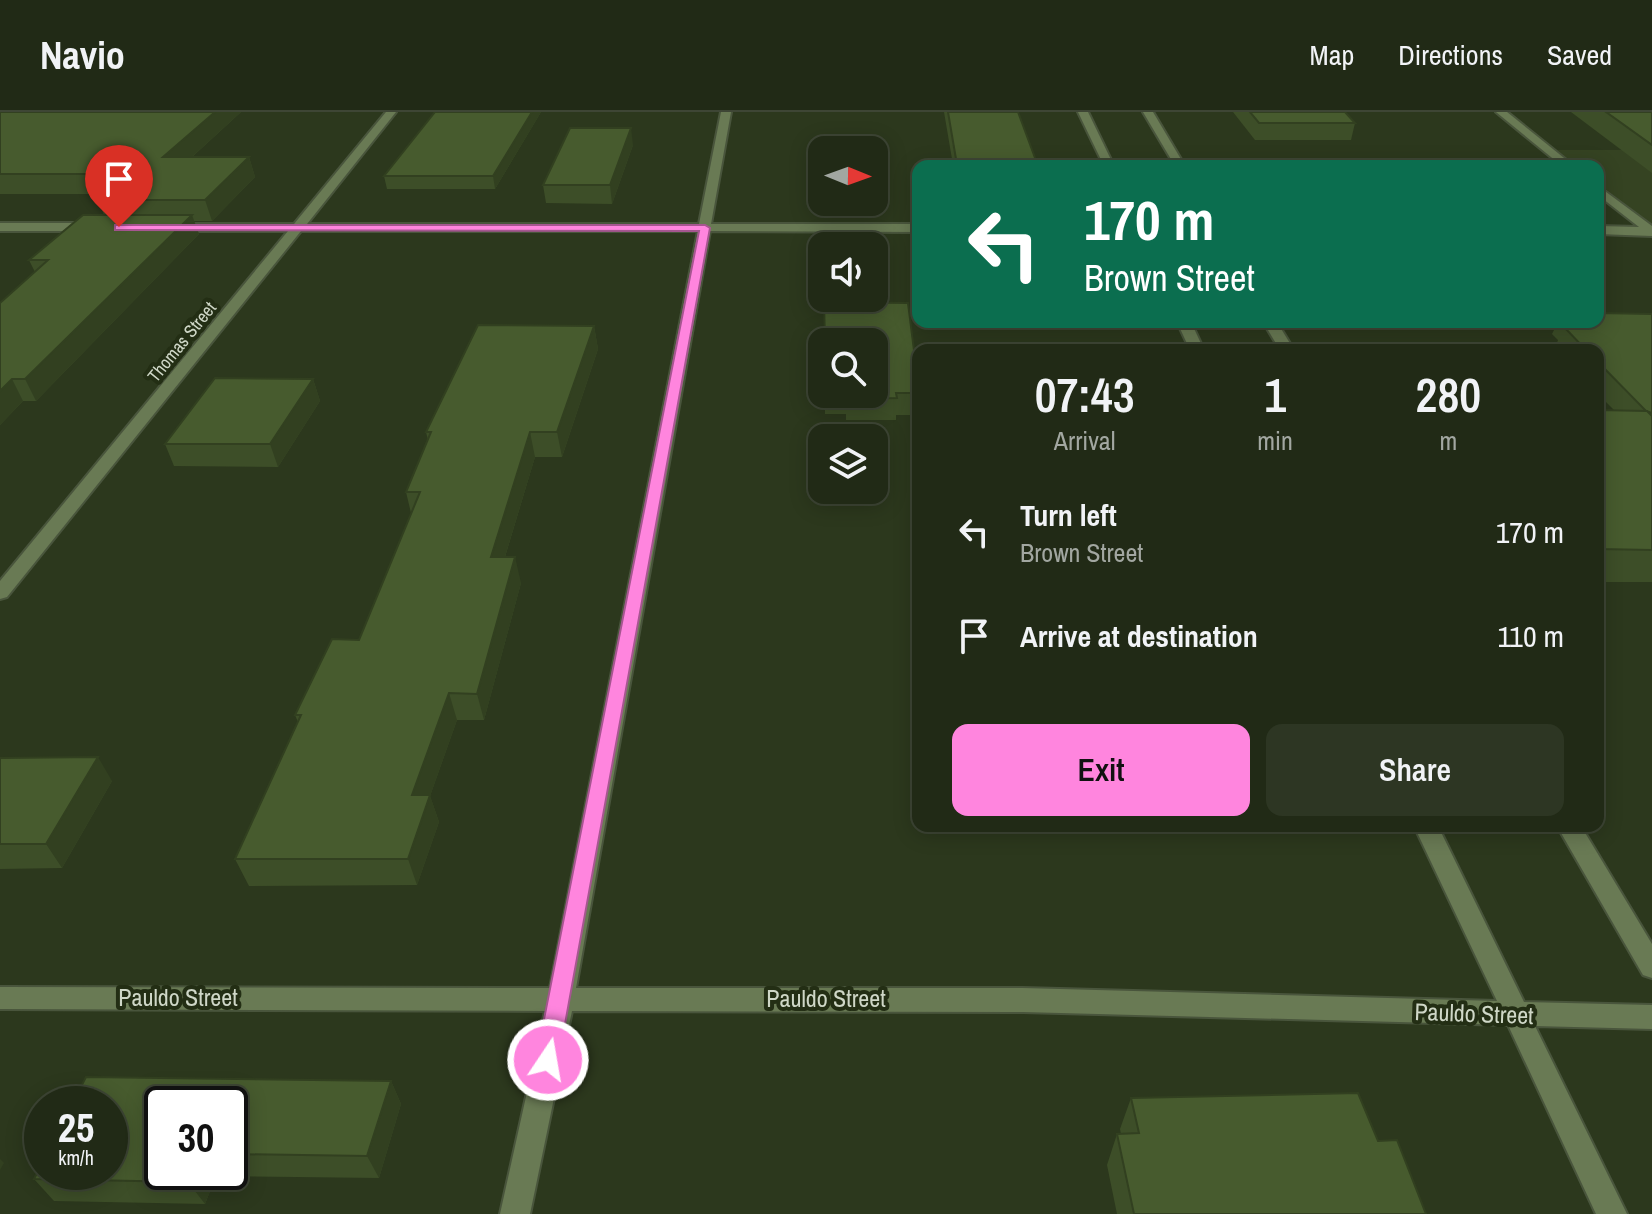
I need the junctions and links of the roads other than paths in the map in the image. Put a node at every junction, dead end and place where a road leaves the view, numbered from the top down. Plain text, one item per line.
1 (391, 112) edge
2 (726, 112) edge
3 (1083, 112) edge
4 (1148, 112) edge
5 (1501, 112) edge
6 (1106, 160) edge
7 (1176, 160) edge
8 (1561, 160) edge
9 (1604, 194) edge
10 (0, 227) edge
11 (109, 227) edge
12 (156, 227) edge
13 (297, 228) junction
14 (705, 228) junction
15 (912, 228) edge
16 (1604, 230) edge
17 (1651, 231) edge
18 (0, 593) edge
19 (1429, 832) edge
20 (1573, 832) edge
21 (1652, 967) edge
22 (0, 998) edge
23 (561, 998) junction
24 (1516, 1015) junction
25 (1652, 1017) edge
26 (515, 1214) edge
27 (1612, 1214) edge

1 - 13 street, Thomas Street
2 - 14 street
3 - 6 street
4 - 7 street
5 - 8 street
9 - 17 street
10 - 11 street
12 - 13 street
13 - 14 street
13 - 18 street, Thomas Street
14 - 15 street
14 - 23 street
16 - 17 street
19 - 24 street
20 - 21 street
22 - 23 street, Pauldo Street
23 - 24 street, Pauldo Street
23 - 26 street
24 - 25 street, Pauldo Street
24 - 27 street

